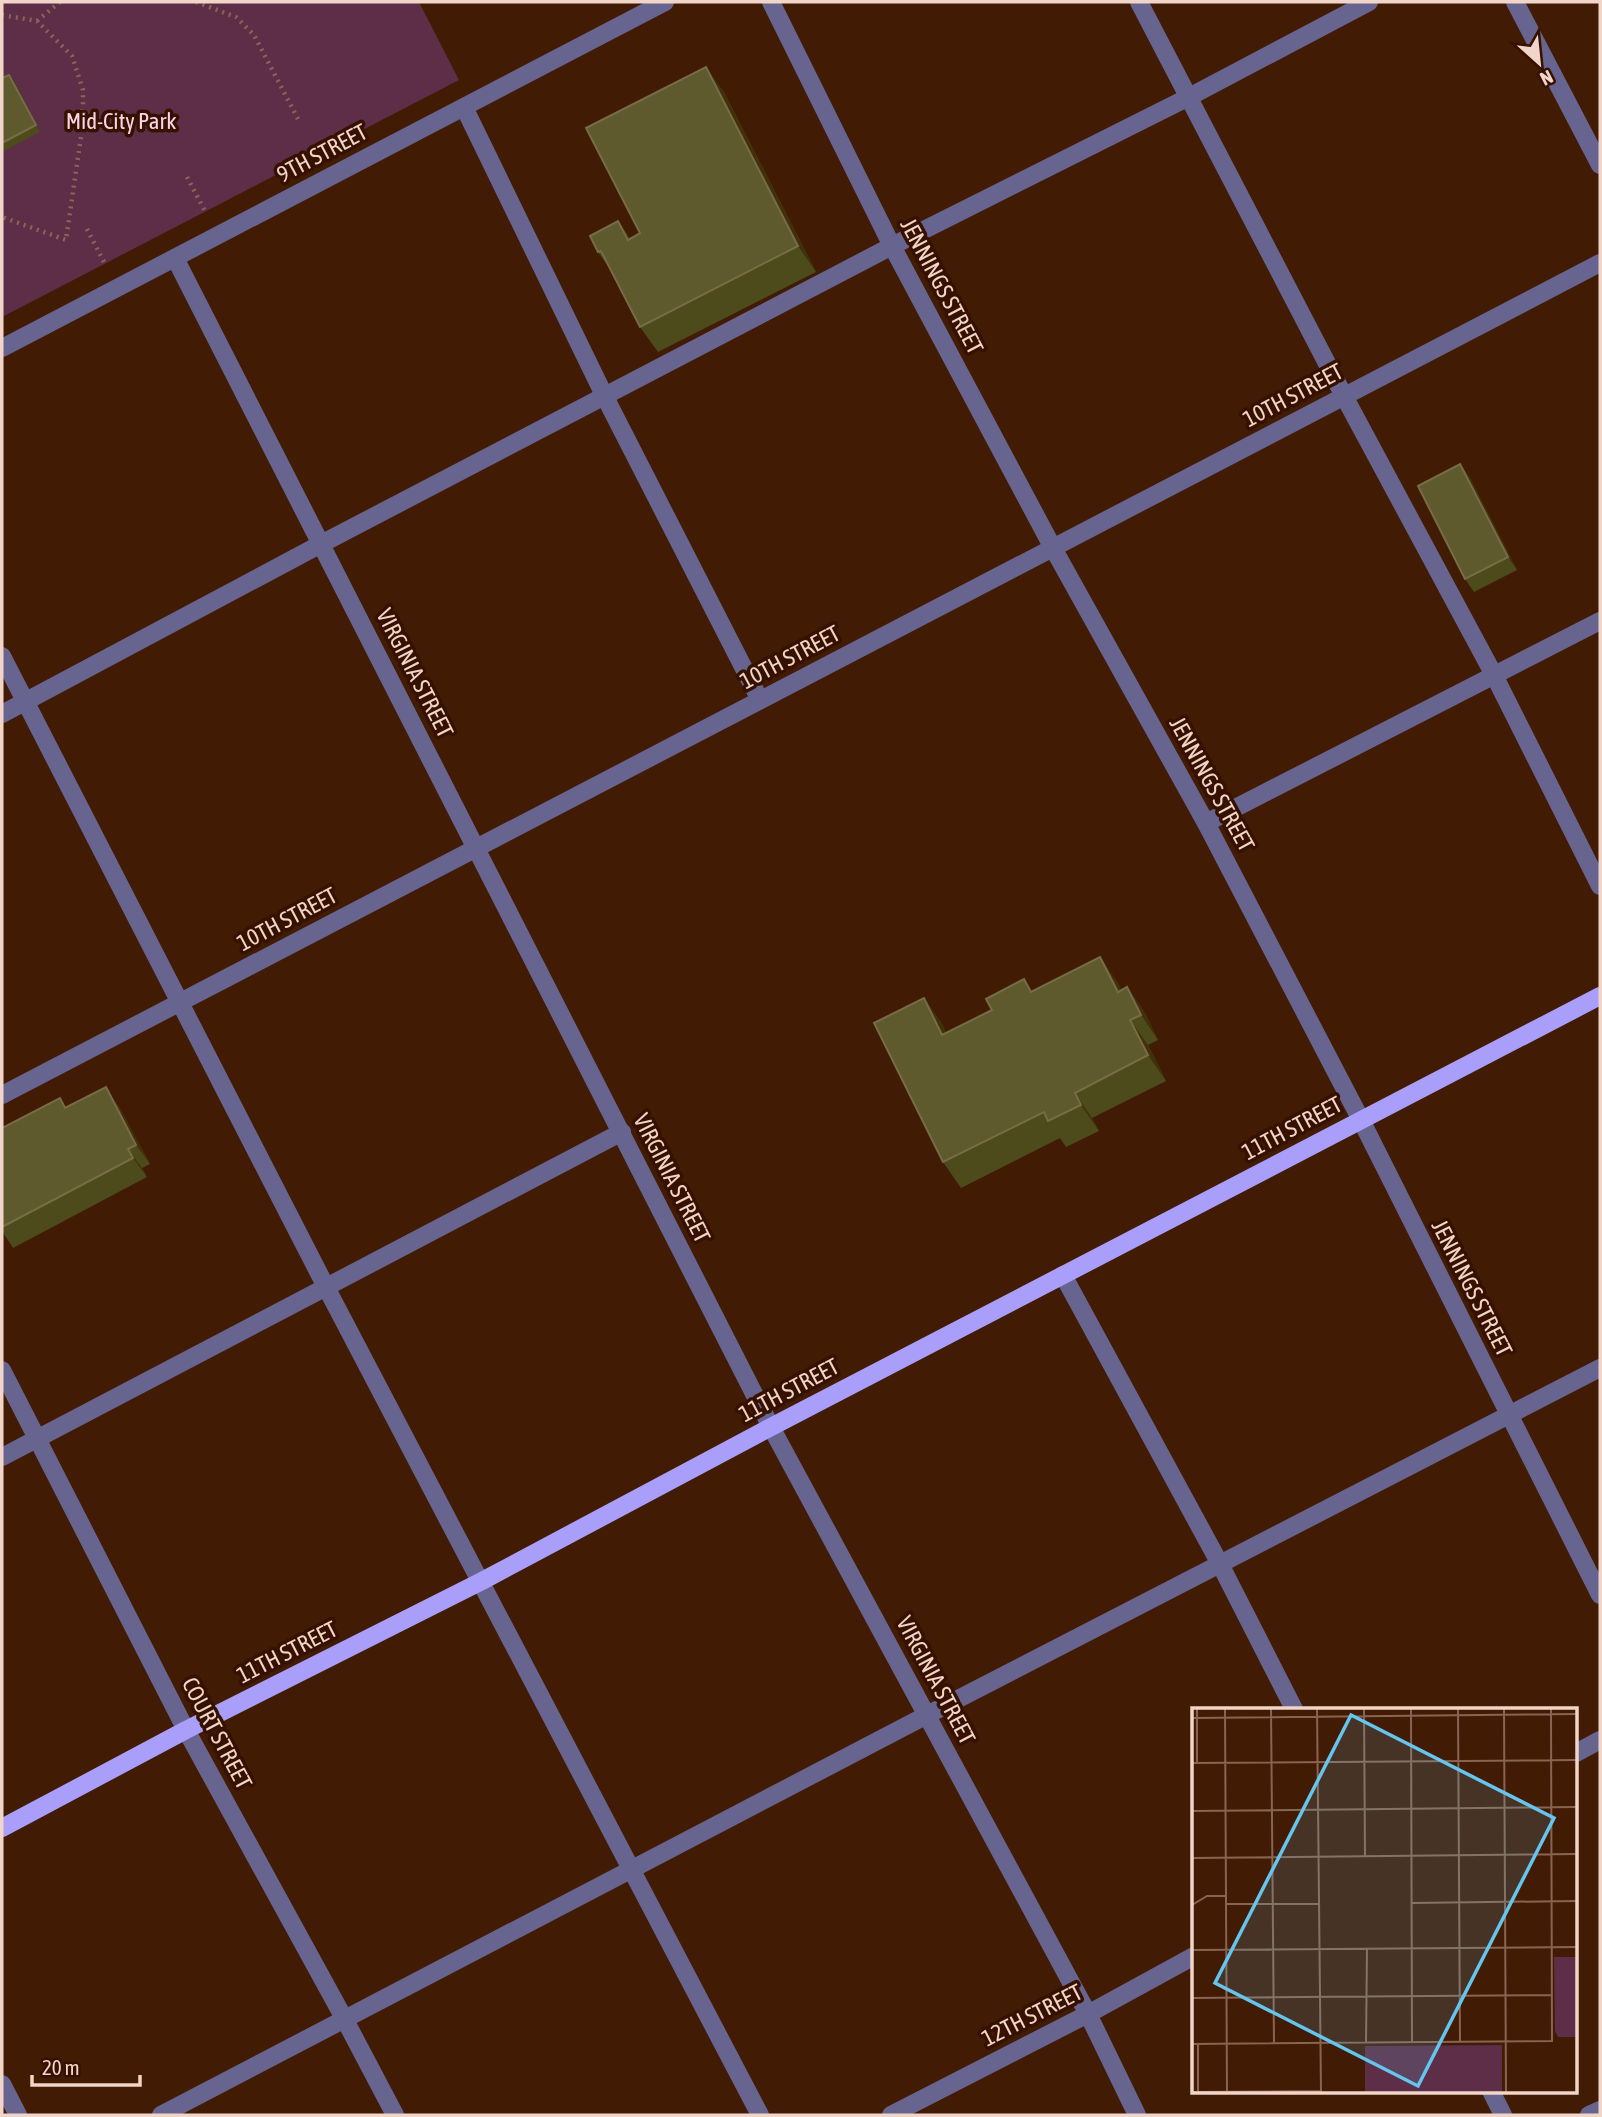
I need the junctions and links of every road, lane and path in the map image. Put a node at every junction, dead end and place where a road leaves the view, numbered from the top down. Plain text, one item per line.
1 (60, 2) edge
2 (196, 2) edge
3 (665, 2) edge
4 (771, 2) edge
5 (1139, 2) edge
6 (1369, 2) edge
7 (1515, 2) edge
8 (2, 15) edge
9 (37, 22) junction
10 (1189, 97) junction
11 (464, 107) junction
12 (298, 119) dead end
13 (1600, 164) edge
14 (187, 177) dead end
15 (2, 217) edge
16 (87, 229) dead end
17 (217, 236) junction
18 (892, 246) junction
19 (175, 258) junction
20 (1600, 263) edge
21 (117, 288) junction
22 (2, 348) edge
23 (1344, 396) junction
24 (605, 397) junction
25 (321, 544) junction
26 (1053, 548) junction
27 (1600, 621) edge
28 (2, 656) edge
29 (1494, 675) junction
30 (760, 700) junction
31 (25, 701) junction
32 (2, 713) edge
33 (1206, 823) junction
34 (476, 848) junction
35 (1600, 886) edge
36 (1600, 996) edge
37 (180, 1002) junction
38 (2, 1095) edge
39 (1361, 1120) junction
40 (622, 1132) junction
41 (1063, 1275) junction
42 (326, 1287) junction
43 (1600, 1368) edge
44 (2, 1370) edge
45 (1509, 1416) junction
46 (771, 1427) junction
47 (37, 1439) junction
48 (2, 1457) edge
49 (1220, 1564) junction
50 (482, 1581) junction
51 (1600, 1595) edge
52 (1293, 1708) edge
53 (927, 1714) junction
54 (186, 1730) junction
55 (1600, 1740) edge
56 (1578, 1752) edge
57 (2, 1828) edge
58 (631, 1870) junction
59 (1192, 1957) edge
60 (1088, 2014) junction
61 (345, 2020) junction
62 (2, 2084) edge
63 (1491, 2092) edge
64 (1600, 2110) edge
65 (18, 2115) edge
66 (161, 2115) edge
67 (395, 2115) edge
68 (760, 2115) edge
69 (891, 2115) edge
70 (1137, 2115) edge
71 (1503, 2115) edge
72 (1589, 2115) edge

1 - 9 path
2 - 12 path
3 - 11 street, 9TH STREET
4 - 18 street, JENNINGS STREET
5 - 10 street
6 - 10 street
7 - 13 street
8 - 9 path
9 - 15 path
10 - 18 street
10 - 23 street
11 - 17 street, 9TH STREET
11 - 24 street
14 - 17 path
16 - 21 path
17 - 19 street, 9TH STREET
18 - 24 street
18 - 26 street, JENNINGS STREET
19 - 21 street, 9TH STREET
19 - 25 street, VIRGINIA STREET
20 - 23 street, 10TH STREET
21 - 22 street, 9TH STREET
23 - 26 street, 10TH STREET
23 - 29 street
24 - 25 street
24 - 30 street
25 - 31 street
25 - 34 street, VIRGINIA STREET
26 - 30 street, 10TH STREET
26 - 33 street, JENNINGS STREET
27 - 29 street
28 - 31 street
29 - 33 street
29 - 35 street
30 - 34 street, 10TH STREET
31 - 32 street
31 - 37 street
33 - 39 street, JENNINGS STREET
34 - 37 street, 10TH STREET
34 - 40 street, VIRGINIA STREET
36 - 39 main road, 11TH STREET
37 - 38 street, 10TH STREET
37 - 42 street
39 - 41 main road, 11TH STREET
39 - 45 street, JENNINGS STREET
40 - 42 street
40 - 46 street, VIRGINIA STREET
41 - 46 main road, 11TH STREET
41 - 49 street
42 - 47 street
42 - 50 street
43 - 45 street
44 - 47 street, COURT STREET
45 - 49 street
45 - 51 street, JENNINGS STREET
46 - 50 main road, 11TH STREET
46 - 53 street, VIRGINIA STREET
47 - 48 street
47 - 54 street, COURT STREET
49 - 52 street
49 - 53 street
50 - 54 main road, 11TH STREET
50 - 58 street
53 - 58 street
53 - 60 street, VIRGINIA STREET
54 - 57 main road, 11TH STREET
54 - 61 street, COURT STREET
55 - 56 street
58 - 61 street
58 - 68 street
59 - 60 street, 12TH STREET
60 - 69 street, 12TH STREET
60 - 70 street, VIRGINIA STREET
61 - 66 street
61 - 67 street, COURT STREET
62 - 65 street
63 - 71 street
64 - 72 street

